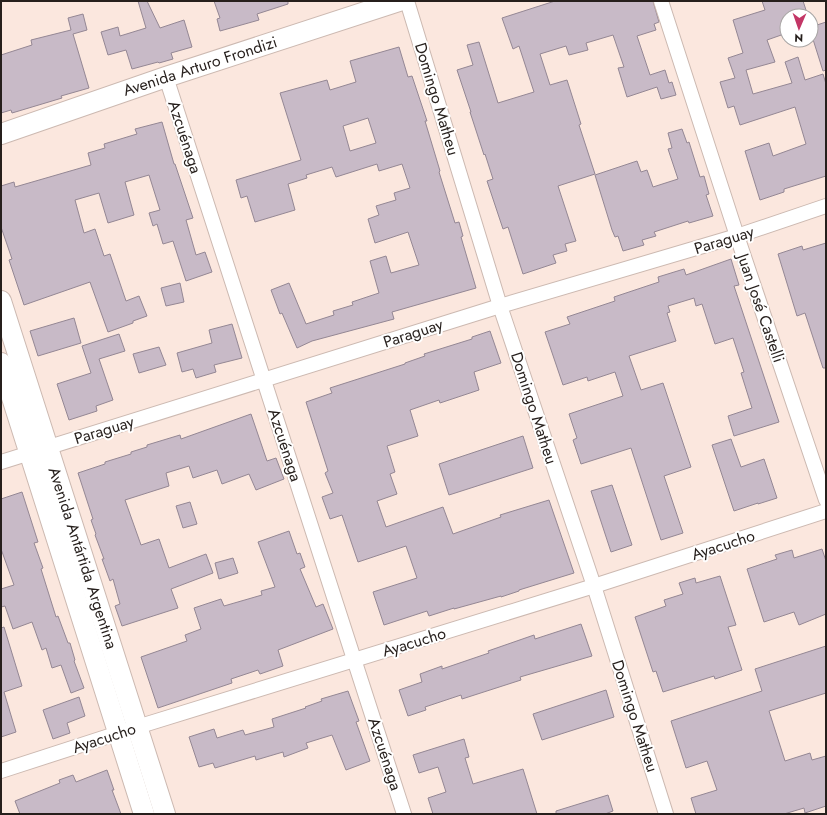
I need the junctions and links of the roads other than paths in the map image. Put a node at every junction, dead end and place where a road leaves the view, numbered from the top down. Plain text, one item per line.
1 (399, 1) edge
2 (407, 1) edge
3 (661, 1) edge
4 (166, 77) junction
5 (1, 134) edge
6 (826, 206) edge
7 (738, 236) junction
8 (1, 301) edge
9 (500, 306) junction
10 (1, 363) edge
11 (265, 380) junction
12 (38, 450) junction
13 (1, 462) edge
14 (826, 500) edge
15 (826, 511) edge
16 (594, 586) junction
17 (354, 660) junction
18 (137, 727) junction
19 (118, 733) junction
20 (1, 771) edge
21 (144, 814) edge
22 (165, 814) edge
23 (404, 814) edge
24 (666, 814) edge

1 - 4 main road, Avenida Arturo Frondizi
2 - 9 street, Domingo Matheu
3 - 7 street, Juan José Castelli
4 - 5 main road, Avenida Arturo Frondizi
4 - 11 street, Azcuénaga
6 - 7 street, Paraguay
7 - 9 street, Paraguay
7 - 14 street, Juan José Castelli
8 - 12 main road, Avenida Antártida Argentina
9 - 11 street, Paraguay
9 - 16 street, Domingo Matheu
10 - 12 main road, Avenida Antártida Argentina
11 - 12 street, Paraguay
11 - 17 street, Azcuénaga
12 - 13 street, Paraguay
12 - 18 main road, Avenida Antártida Argentina
12 - 19 main road, Avenida Antártida Argentina
15 - 16 street, Ayacucho
16 - 17 street, Ayacucho
16 - 24 street, Domingo Matheu
17 - 18 street, Ayacucho
17 - 23 street, Azcuénaga
18 - 19 street, Ayacucho
18 - 22 main road, Avenida Antártida Argentina
19 - 20 street, Ayacucho
19 - 21 main road, Avenida Antártida Argentina

